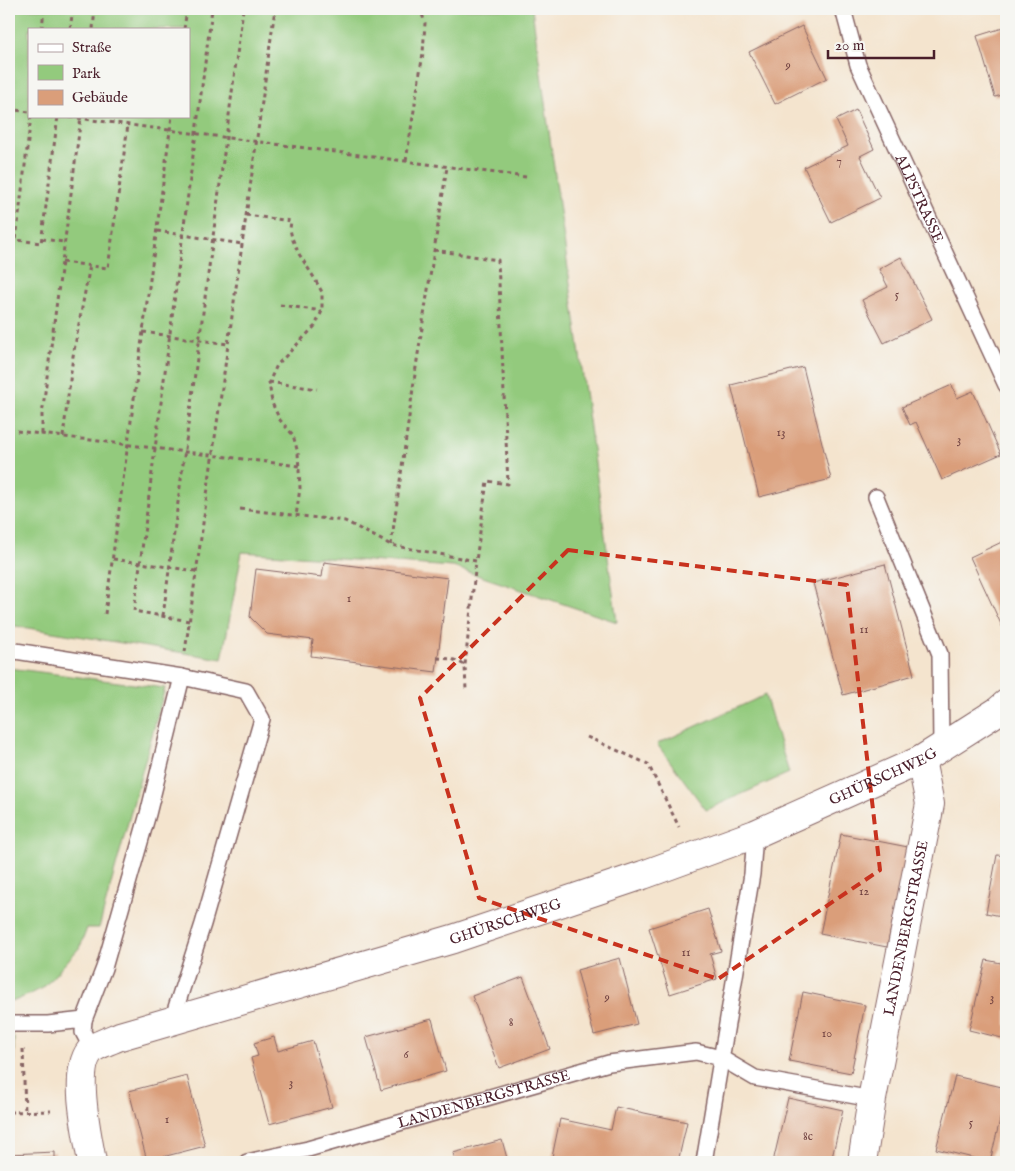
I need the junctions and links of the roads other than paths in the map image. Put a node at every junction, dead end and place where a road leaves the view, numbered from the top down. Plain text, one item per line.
1 (843, 9) edge
2 (1006, 385) edge
3 (876, 497) dead end
4 (9, 650) edge
5 (182, 677) junction
6 (1006, 704) edge
7 (931, 753) junction
8 (755, 834) junction
9 (84, 1020) junction
10 (172, 1020) junction
11 (9, 1024) edge
12 (92, 1049) junction
13 (721, 1058) junction
14 (872, 1099) junction
15 (92, 1162) edge
16 (247, 1162) edge
17 (704, 1162) edge
18 (862, 1162) edge

1 - 2 lane, ALPSTRASSE
3 - 7 lane
4 - 5 lane
5 - 9 lane
5 - 10 lane
6 - 7 street, GHÜRSCHWEG
7 - 8 street, GHÜRSCHWEG
7 - 14 street, LANDENBERGSTRASSE
8 - 10 street, GHÜRSCHWEG
8 - 13 lane
9 - 11 lane
9 - 12 lane
10 - 12 street, GHÜRSCHWEG
12 - 15 street
13 - 14 lane, LANDENBERGSTRASSE
13 - 16 lane, LANDENBERGSTRASSE
13 - 17 lane
14 - 18 street, LANDENBERGSTRASSE

